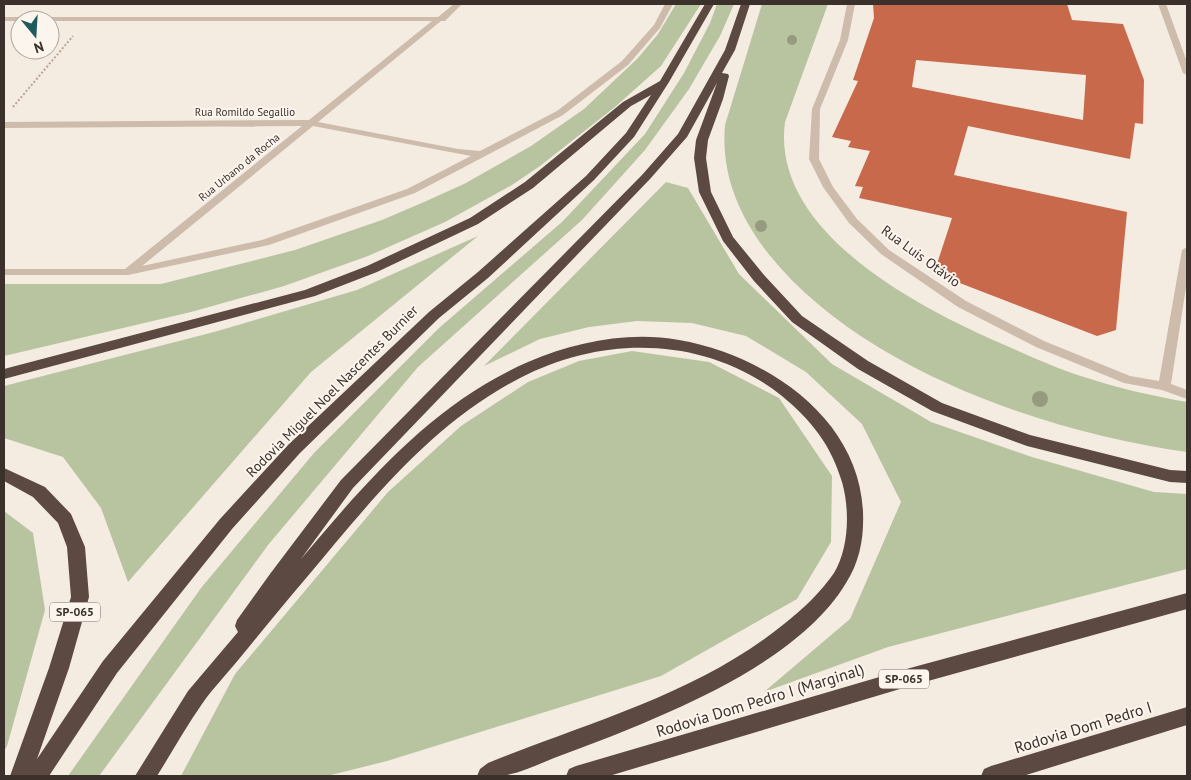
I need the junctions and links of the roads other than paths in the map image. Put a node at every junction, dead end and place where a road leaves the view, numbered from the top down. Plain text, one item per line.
1 (458, 4) edge
2 (669, 4) edge
3 (709, 4) edge
4 (745, 4) edge
5 (851, 4) edge
6 (1162, 4) edge
7 (4, 19) edge
8 (442, 19) junction
9 (730, 50) junction
10 (1187, 73) edge
11 (664, 82) junction
12 (311, 123) junction
13 (4, 125) edge
14 (484, 154) junction
15 (1187, 250) edge
16 (4, 272) edge
17 (128, 272) junction
18 (4, 374) edge
19 (1164, 386) junction
20 (1187, 395) edge
21 (4, 474) edge
22 (1187, 477) edge
23 (1187, 600) edge
24 (195, 698) junction
25 (1187, 716) edge
26 (20, 776) edge
27 (37, 776) edge
28 (145, 776) edge
29 (488, 776) edge
30 (576, 776) edge
31 (991, 776) edge

1 - 8 street, Rua Urbano da Rocha
2 - 14 street
3 - 11 highway, Rodovia Miguel Noel Nascentes Burnier
4 - 9 highway
5 - 19 street, Rua Luis Otávio
6 - 10 street
7 - 8 street
8 - 12 street, Rua Urbano da Rocha
9 - 22 highway
9 - 24 highway
11 - 18 highway
11 - 27 highway, Rodovia Miguel Noel Nascentes Burnier
12 - 13 street, Rua Romildo Segallio
12 - 14 street, Rua Romildo Segallio
12 - 17 street, Rua Urbano da Rocha
14 - 17 street
15 - 19 street
16 - 17 street
19 - 20 street, Rua Luis Otávio
21 - 26 highway, SP-065
23 - 30 highway, Rodovia Dom Pedro I (Marginal) / SP-065
24 - 28 highway
24 - 29 highway
25 - 31 highway, Rodovia Dom Pedro I

